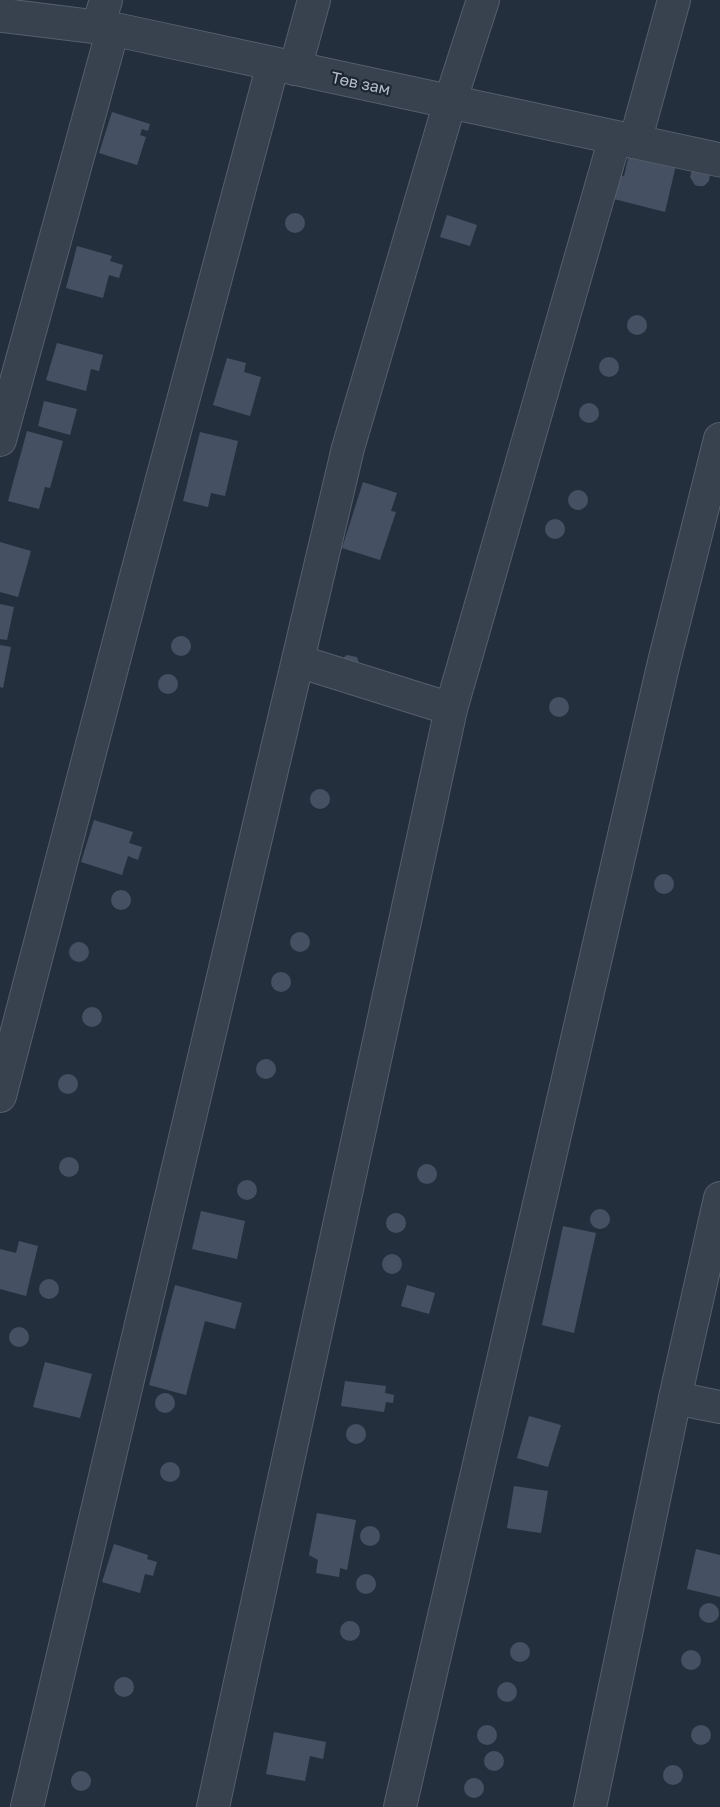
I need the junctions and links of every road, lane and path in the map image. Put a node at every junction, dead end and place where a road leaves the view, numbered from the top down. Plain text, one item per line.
1 (314, 0) edge
2 (483, 0) edge
3 (674, 0) edge
4 (0, 15) edge
5 (106, 19) edge
6 (284, 67) junction
7 (450, 102) junction
8 (625, 140) junction
9 (720, 160) edge
10 (720, 439) edge
11 (0, 440) edge
12 (298, 661) junction
13 (451, 709) junction
14 (0, 1096) edge
15 (720, 1198) edge
16 (675, 1398) junction
17 (720, 1407) edge
18 (27, 1807) edge
19 (213, 1807) edge
20 (400, 1807) edge
21 (590, 1807) edge

1 - 6 street
2 - 7 street
3 - 8 street
4 - 5 street, Төв зам
5 - 6 street, Төв зам
5 - 11 street
6 - 7 street, Төв зам
6 - 14 street
7 - 8 street, Төв зам
7 - 12 street
8 - 9 street, Төв зам
8 - 13 street
10 - 20 street
12 - 13 street
12 - 18 street
13 - 19 street
15 - 16 street
16 - 17 street
16 - 21 street

